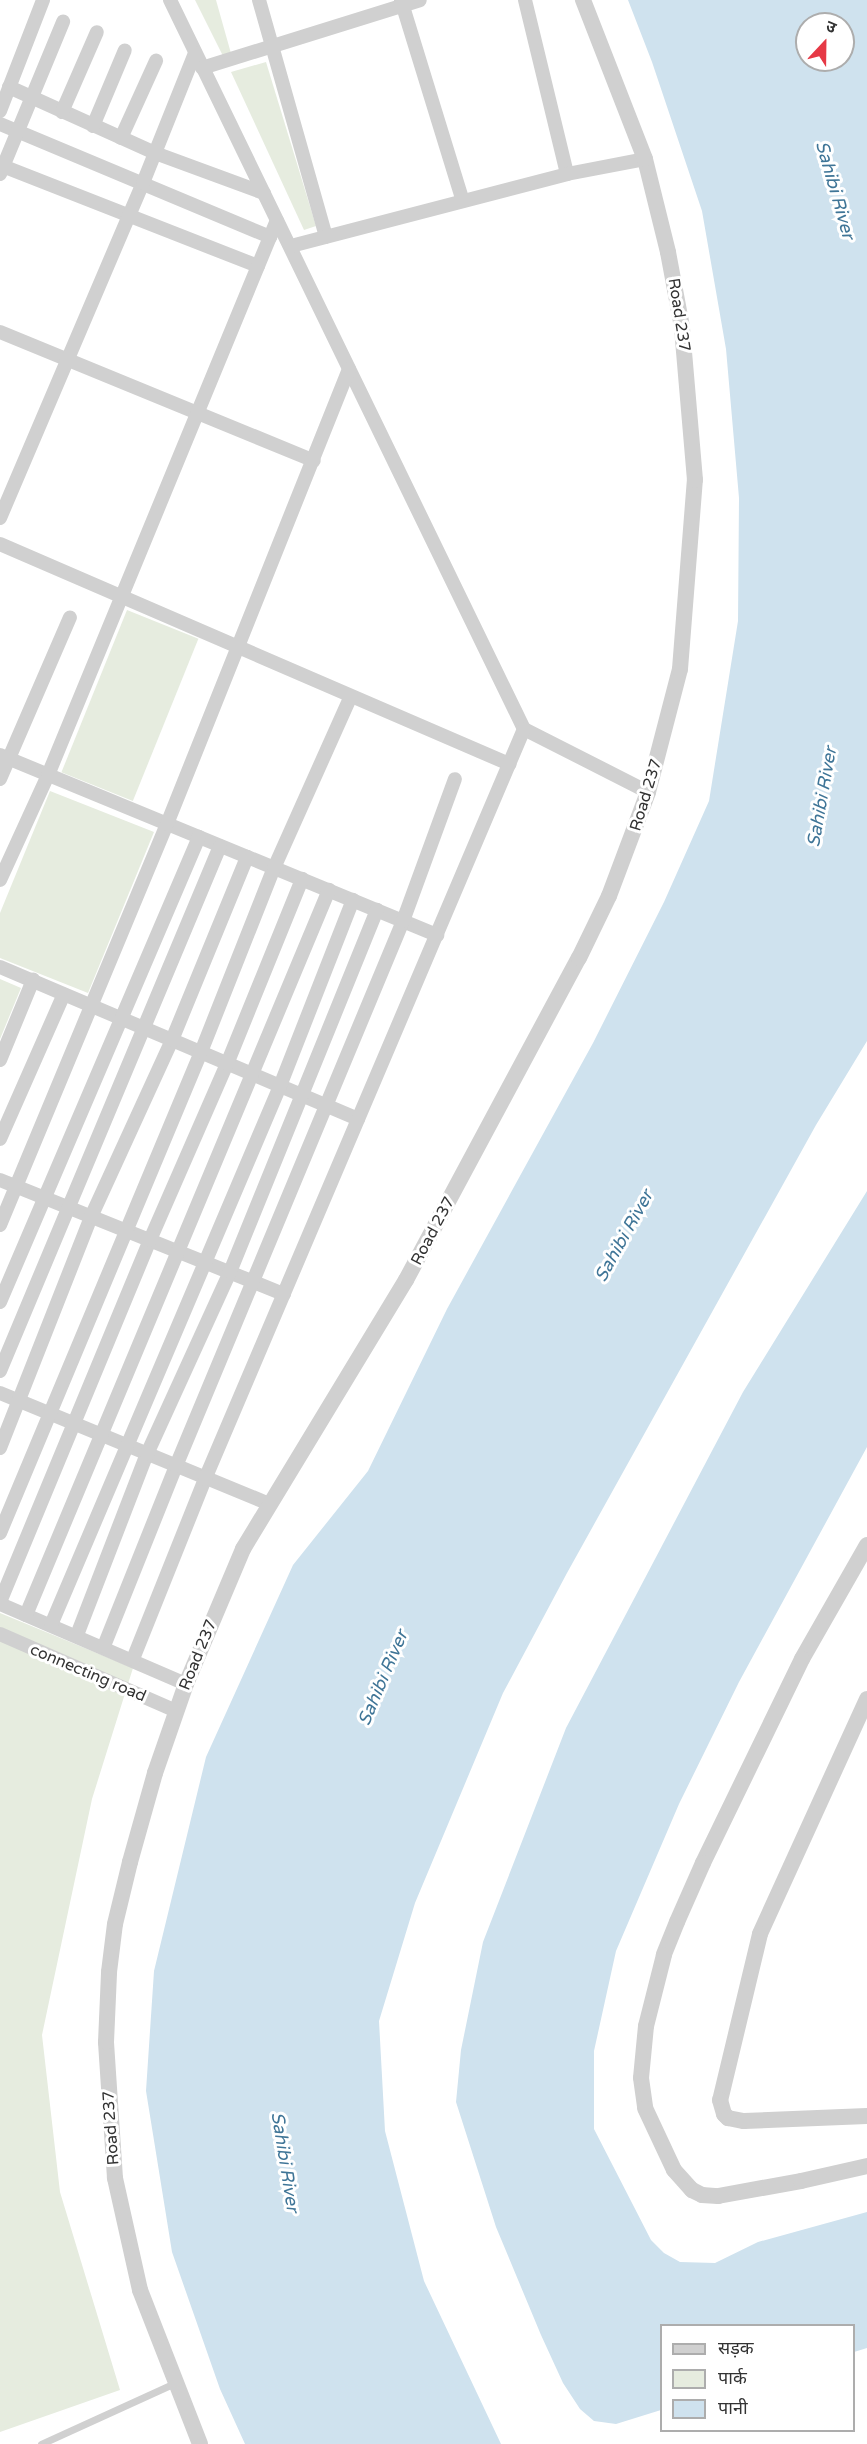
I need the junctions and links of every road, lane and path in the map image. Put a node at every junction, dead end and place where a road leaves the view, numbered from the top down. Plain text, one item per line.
1 (43, 0) edge
2 (170, 0) edge
3 (259, 0) edge
4 (420, 0) edge
5 (525, 0) edge
6 (583, 0) edge
7 (401, 2) edge
8 (63, 22) dead end
9 (97, 32) dead end
10 (271, 46) junction
11 (125, 50) dead end
12 (195, 53) junction
13 (156, 60) dead end
14 (202, 68) junction
15 (9, 87) junction
16 (30, 97) junction
17 (1, 107) edge
18 (62, 112) junction
19 (0, 124) edge
20 (93, 126) junction
21 (18, 131) junction
22 (121, 138) junction
23 (155, 153) junction
24 (645, 159) junction
25 (1, 168) edge
26 (567, 174) junction
27 (143, 183) junction
28 (264, 193) junction
29 (463, 201) junction
30 (129, 217) junction
31 (277, 220) junction
32 (270, 237) junction
33 (326, 237) junction
34 (291, 246) junction
35 (258, 266) junction
36 (0, 332) edge
37 (68, 359) junction
38 (349, 369) junction
39 (197, 412) junction
40 (314, 461) junction
41 (0, 518) edge
42 (0, 544) edge
43 (120, 596) junction
44 (70, 617) dead end
45 (237, 646) junction
46 (351, 696) junction
47 (524, 729) junction
48 (4, 757) edge
49 (509, 764) junction
50 (48, 775) junction
51 (0, 779) edge
52 (455, 779) dead end
53 (648, 792) junction
54 (167, 824) junction
55 (199, 837) junction
56 (220, 846) junction
57 (247, 857) junction
58 (274, 868) junction
59 (302, 879) junction
60 (0, 880) edge
61 (329, 890) junction
62 (353, 900) junction
63 (377, 910) junction
64 (403, 921) junction
65 (437, 935) junction
66 (0, 967) edge
67 (33, 980) junction
68 (64, 994) junction
69 (91, 1005) junction
70 (120, 1018) junction
71 (144, 1028) junction
72 (172, 1040) junction
73 (201, 1052) junction
74 (0, 1060) edge
75 (227, 1064) junction
76 (253, 1075) junction
77 (280, 1086) junction
78 (303, 1095) junction
79 (327, 1106) junction
80 (358, 1119) junction
81 (0, 1139) edge
82 (0, 1180) edge
83 (17, 1187) junction
84 (43, 1198) junction
85 (68, 1208) junction
86 (91, 1217) junction
87 (0, 1225) edge
88 (127, 1231) junction
89 (150, 1240) junction
90 (178, 1252) junction
91 (205, 1262) junction
92 (230, 1272) junction
93 (253, 1282) junction
94 (284, 1294) junction
95 (0, 1302) edge
96 (0, 1371) edge
97 (0, 1393) edge
98 (19, 1401) junction
99 (51, 1414) junction
100 (75, 1424) junction
101 (101, 1435) junction
102 (126, 1445) junction
103 (0, 1448) edge
104 (147, 1454) junction
105 (176, 1466) junction
106 (205, 1479) junction
107 (269, 1504) junction
108 (0, 1533) edge
109 (867, 1545) edge
110 (0, 1603) edge
111 (26, 1615) junction
112 (51, 1625) junction
113 (0, 1634) edge
114 (78, 1635) junction
115 (104, 1646) junction
116 (133, 1659) junction
117 (186, 1684) junction
118 (867, 1699) edge
119 (176, 1711) junction
120 (867, 2116) edge
121 (867, 2166) edge
122 (175, 2383) junction
123 (41, 2444) edge
124 (200, 2444) edge

1 - 15 street
2 - 12 street
3 - 10 street
4 - 7 street
5 - 26 street
6 - 24 street, Road 237
7 - 10 street
7 - 29 street
8 - 16 street
9 - 18 street
10 - 14 street
10 - 33 street
11 - 20 street
12 - 14 street
12 - 23 street
13 - 22 street
14 - 28 street
15 - 16 street
15 - 17 street
16 - 18 street
16 - 21 street
18 - 20 street
19 - 21 street
20 - 22 street
21 - 25 street
21 - 27 street
22 - 23 street
23 - 27 street
23 - 28 street
24 - 26 street
24 - 53 street, Road 237
25 - 30 street
26 - 29 street
27 - 30 street
27 - 32 street
28 - 31 street
29 - 33 street
30 - 35 street
30 - 37 street
31 - 32 street
31 - 34 street
32 - 35 street
33 - 34 street
34 - 38 street
35 - 39 street
36 - 37 street
37 - 39 street
37 - 41 street
38 - 40 street
38 - 47 street
39 - 40 street
39 - 43 street
40 - 45 street
42 - 43 street
43 - 45 street
43 - 50 street
44 - 48 street
45 - 46 street
45 - 54 street
46 - 49 street
46 - 58 street
47 - 49 street
47 - 53 street
48 - 50 street
48 - 51 street
49 - 65 street
50 - 54 street
50 - 60 street
52 - 64 street
53 - 107 street, Road 237
54 - 55 street
54 - 69 street
55 - 56 street
55 - 70 street
56 - 57 street
56 - 71 street
57 - 58 street
57 - 72 street
58 - 59 street
58 - 73 street
59 - 61 street
59 - 75 street
61 - 62 street
61 - 76 street
62 - 63 street
62 - 77 street
63 - 64 street
63 - 78 street
64 - 65 street
64 - 79 street
65 - 80 street
66 - 67 street
67 - 68 street
67 - 74 street
68 - 69 street
68 - 81 street
69 - 70 street
69 - 83 street
70 - 71 street
70 - 84 street
71 - 72 street
71 - 85 street
72 - 73 street
72 - 86 street
73 - 75 street
73 - 88 street
75 - 76 street
75 - 89 street
76 - 77 street
76 - 90 street
77 - 78 street
77 - 91 street
78 - 79 street
78 - 92 street
79 - 80 street
79 - 93 street
80 - 94 street
82 - 83 street
83 - 84 street
83 - 87 street
84 - 85 street
84 - 95 street
85 - 86 street
85 - 96 street
86 - 88 street
86 - 98 street
88 - 89 street
88 - 99 street
89 - 90 street
89 - 100 street
90 - 91 street
90 - 101 street
91 - 92 street
91 - 102 street
92 - 93 street
92 - 104 street
93 - 94 street
93 - 105 street
94 - 106 street
97 - 98 street
98 - 99 street
98 - 103 street
99 - 100 street
99 - 108 street
100 - 101 street
100 - 110 street
101 - 102 street
101 - 111 street
102 - 104 street
102 - 112 street
104 - 105 street
104 - 114 street
105 - 106 street
105 - 115 street
106 - 107 street
106 - 116 street
107 - 117 street, Road 237
109 - 121 street
110 - 111 street
111 - 112 street
112 - 114 street
113 - 119 street, connecting road
114 - 115 street
115 - 116 street
116 - 117 street
117 - 119 street, Road 237
118 - 120 street
119 - 122 street, Road 237
122 - 123 lane
122 - 124 street, Road 237

